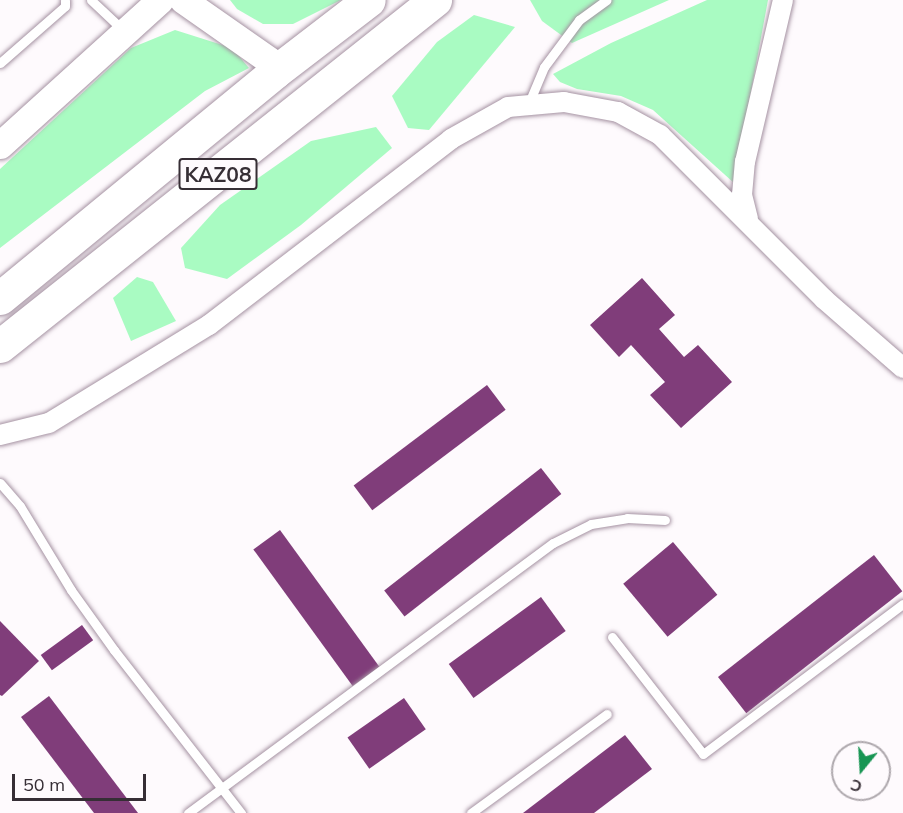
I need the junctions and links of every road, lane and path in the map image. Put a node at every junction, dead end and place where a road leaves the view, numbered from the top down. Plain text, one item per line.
1 (65, 0) edge
2 (91, 0) edge
3 (160, 0) edge
4 (183, 0) edge
5 (369, 0) edge
6 (435, 0) edge
7 (607, 0) edge
8 (783, 0) edge
9 (125, 32) junction
10 (0, 63) edge
11 (280, 68) junction
12 (528, 105) junction
13 (0, 145) edge
14 (748, 219) junction
15 (0, 298) edge
16 (0, 346) edge
17 (903, 368) edge
18 (0, 435) edge
19 (0, 483) edge
20 (665, 520) dead end
21 (903, 604) edge
22 (612, 637) dead end
23 (607, 714) dead end
24 (222, 788) junction
25 (188, 813) edge
26 (241, 813) edge
27 (471, 813) edge

1 - 10 lane
2 - 9 lane
3 - 9 street
4 - 11 street
5 - 11 highway, KAZ08
6 - 16 highway, KAZ08
7 - 12 lane
8 - 14 street
9 - 13 street
11 - 15 highway, KAZ08
12 - 14 street
12 - 18 street
14 - 17 street
19 - 24 lane
20 - 24 lane
21 - 22 lane
23 - 27 lane
24 - 25 lane
24 - 26 lane

